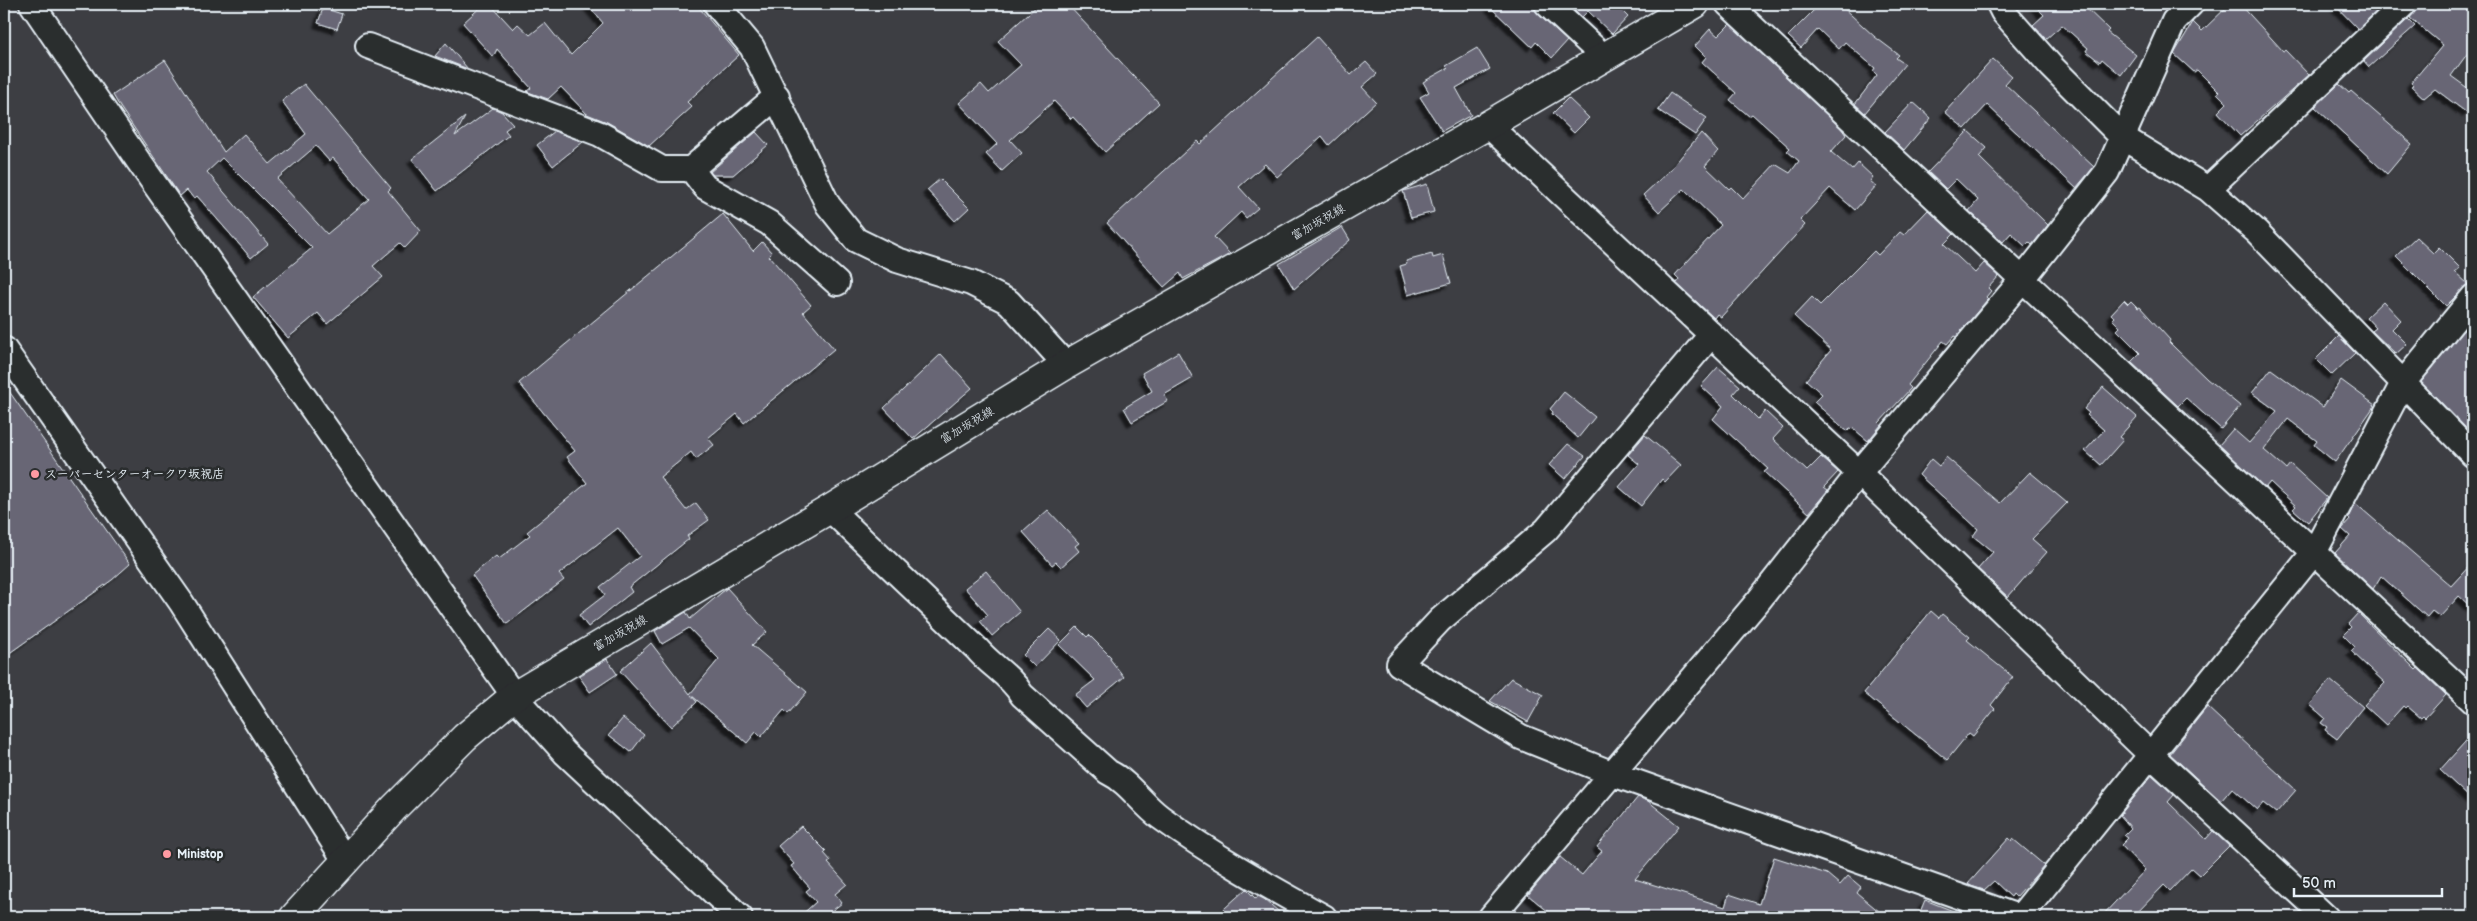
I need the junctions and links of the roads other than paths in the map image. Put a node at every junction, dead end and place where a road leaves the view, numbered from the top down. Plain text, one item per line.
1 (32, 4) edge
2 (716, 4) edge
3 (1547, 4) edge
4 (1695, 4) edge
5 (1728, 4) edge
6 (1999, 4) edge
7 (2191, 4) edge
8 (2404, 4) edge
9 (368, 46) dead end
10 (1604, 57) junction
11 (778, 96) junction
12 (1488, 125) junction
13 (2122, 137) junction
14 (691, 169) junction
15 (2208, 189) junction
16 (2022, 280) junction
17 (837, 283) dead end
18 (2473, 297) edge
19 (1711, 334) junction
20 (4, 349) edge
21 (1066, 365) junction
22 (2403, 383) junction
23 (2473, 455) edge
24 (1859, 473) junction
25 (830, 509) junction
26 (2315, 551) junction
27 (514, 696) junction
28 (2473, 701) edge
29 (2152, 755) junction
30 (1614, 774) junction
31 (346, 862) junction
32 (294, 917) edge
33 (740, 917) edge
34 (1324, 917) edge
35 (1491, 917) edge
36 (2019, 917) edge
37 (2326, 917) edge

1 - 27 street
2 - 11 street
3 - 10 street
4 - 10 main road, 富加坂祝線
5 - 16 street
6 - 13 street
7 - 13 street
8 - 15 street
9 - 14 street
10 - 12 main road, 富加坂祝線
11 - 14 street
11 - 21 street
12 - 19 street
12 - 21 main road, 富加坂祝線
13 - 15 street
13 - 16 street
14 - 17 street
15 - 22 street
16 - 24 street
16 - 26 street
18 - 22 street
19 - 24 street
19 - 30 street
20 - 31 street
21 - 25 main road, 富加坂祝線
22 - 23 street
22 - 26 street
24 - 29 street
24 - 30 street
25 - 27 main road, 富加坂祝線
25 - 34 street
26 - 28 street
26 - 29 street
27 - 31 main road, 富加坂祝線
27 - 33 street
29 - 36 street
29 - 37 street
30 - 35 street
30 - 36 street
31 - 32 main road, 富加坂祝線

